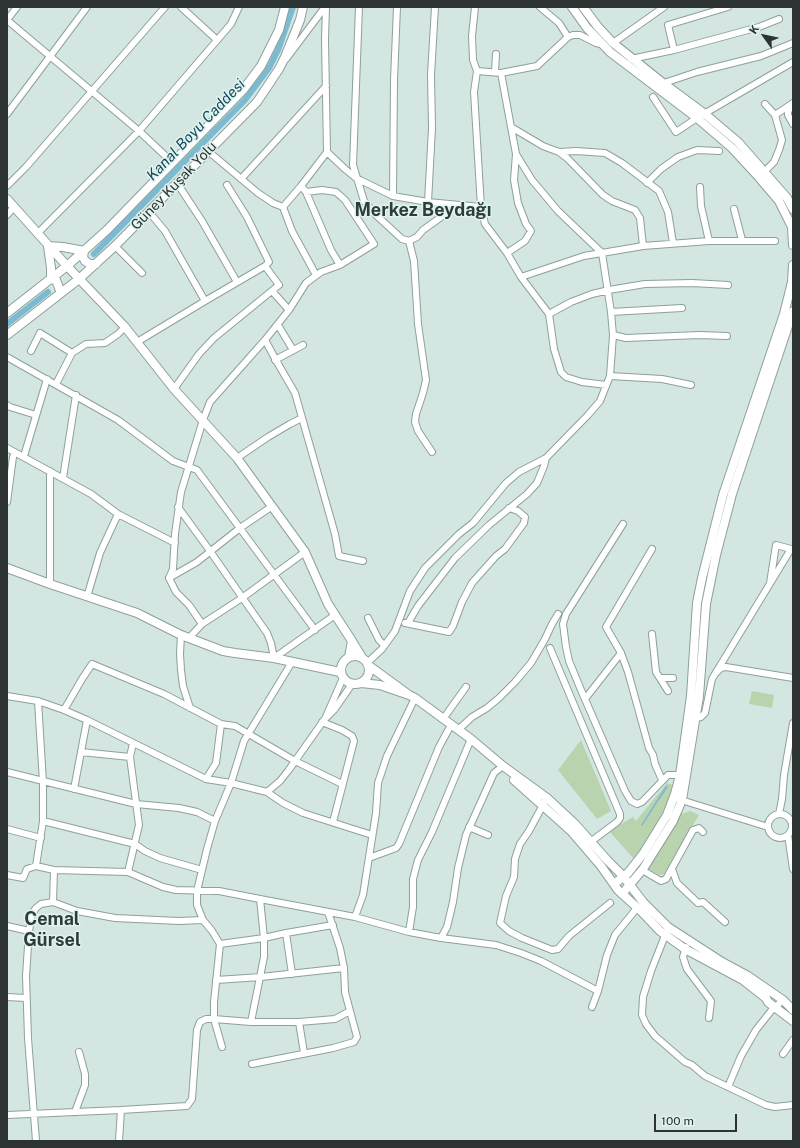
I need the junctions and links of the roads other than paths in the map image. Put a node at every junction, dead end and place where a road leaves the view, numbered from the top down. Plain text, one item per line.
1 (17, 7) edge
2 (86, 7) edge
3 (165, 7) edge
4 (180, 7) edge
5 (239, 7) edge
6 (285, 7) edge
7 (303, 7) edge
8 (326, 7) edge
9 (359, 7) edge
10 (397, 7) edge
11 (435, 7) edge
12 (474, 7) edge
13 (540, 7) edge
14 (572, 7) edge
15 (583, 7) edge
16 (664, 7) edge
17 (728, 7) edge
18 (780, 19) dead end
19 (7, 20) edge
20 (568, 37) junction
21 (216, 40) junction
22 (793, 43) edge
23 (601, 44) junction
24 (613, 44) junction
25 (674, 50) junction
26 (496, 54) dead end
27 (51, 56) junction
28 (632, 59) junction
29 (793, 62) edge
30 (622, 63) junction
31 (279, 69) junction
32 (477, 71) junction
33 (498, 72) junction
34 (663, 83) junction
35 (326, 86) junction
36 (655, 87) junction
37 (93, 91) junction
38 (653, 96) dead end
39 (765, 104) dead end
40 (791, 106) edge
41 (7, 114) edge
42 (705, 114) junction
43 (774, 115) junction
44 (697, 118) junction
45 (793, 124) edge
46 (511, 126) junction
47 (139, 131) junction
48 (208, 151) junction
49 (718, 151) dead end
50 (326, 152) junction
51 (559, 152) junction
52 (516, 154) junction
53 (173, 163) junction
54 (765, 171) junction
55 (356, 178) junction
56 (241, 179) junction
57 (177, 183) junction
58 (647, 183) junction
59 (227, 185) dead end
60 (7, 186) edge
61 (301, 186) junction
62 (700, 187) dead end
63 (306, 192) junction
64 (392, 196) junction
65 (7, 200) edge
66 (428, 202) junction
67 (283, 206) junction
68 (14, 207) junction
69 (481, 207) junction
70 (734, 209) dead end
71 (793, 209) edge
72 (149, 212) junction
73 (444, 214) dead end
74 (7, 215) edge
75 (37, 234) junction
76 (793, 238) edge
77 (742, 240) junction
78 (775, 240) dead end
79 (409, 241) junction
80 (708, 241) junction
81 (673, 243) junction
82 (793, 245) edge
83 (48, 246) junction
84 (115, 246) junction
85 (643, 246) junction
86 (84, 251) junction
87 (507, 253) junction
88 (602, 253) junction
89 (96, 264) junction
90 (340, 265) junction
91 (793, 265) edge
92 (67, 266) junction
93 (265, 266) junction
94 (142, 273) dead end
95 (316, 275) junction
96 (521, 277) junction
97 (51, 279) junction
98 (78, 279) junction
99 (237, 282) junction
100 (728, 285) dead end
101 (609, 290) junction
102 (272, 291) junction
103 (61, 293) junction
104 (204, 300) junction
105 (682, 308) dead end
106 (289, 310) junction
107 (793, 311) edge
108 (612, 312) junction
109 (7, 313) edge
110 (549, 314) junction
111 (278, 325) junction
112 (125, 327) junction
113 (7, 334) edge
114 (613, 335) junction
115 (727, 336) dead end
116 (265, 340) junction
117 (138, 342) junction
118 (303, 345) dead end
119 (294, 350) junction
120 (32, 351) dead end
121 (72, 353) junction
122 (7, 357) edge
123 (275, 360) junction
124 (610, 376) junction
125 (47, 379) junction
126 (56, 384) junction
127 (606, 385) junction
128 (691, 385) dead end
129 (174, 388) junction
130 (76, 395) junction
131 (7, 405) edge
132 (36, 415) junction
133 (302, 418) junction
134 (202, 420) junction
135 (7, 448) edge
136 (15, 452) junction
137 (432, 452) dead end
138 (24, 456) junction
139 (236, 458) junction
140 (546, 458) junction
141 (188, 466) junction
142 (50, 471) junction
143 (63, 478) junction
144 (8, 502) edge
145 (178, 507) junction
146 (271, 507) junction
147 (509, 508) junction
148 (118, 514) junction
149 (623, 524) dead end
150 (240, 528) junction
151 (175, 543) junction
152 (652, 549) dead end
153 (210, 550) junction
154 (305, 552) junction
155 (363, 561) dead end
156 (7, 568) edge
157 (273, 574) junction
158 (169, 578) junction
159 (770, 583) junction
160 (50, 584) junction
161 (87, 596) junction
162 (242, 598) junction
163 (558, 614) dead end
164 (335, 615) junction
165 (368, 618) dead end
166 (399, 621) junction
167 (408, 623) junction
168 (202, 624) junction
169 (315, 630) junction
170 (652, 634) dead end
171 (185, 637) junction
172 (352, 641) junction
173 (384, 645) junction
174 (550, 648) dead end
175 (620, 653) junction
176 (349, 657) junction
177 (274, 658) junction
178 (292, 662) junction
179 (366, 662) junction
180 (715, 674) junction
181 (342, 675) junction
182 (660, 678) junction
183 (673, 678) dead end
184 (793, 678) edge
185 (361, 683) junction
186 (352, 684) junction
187 (466, 687) dead end
188 (668, 691) dead end
189 (7, 696) edge
190 (412, 697) junction
191 (585, 699) junction
192 (38, 701) junction
193 (190, 708) junction
194 (64, 710) junction
195 (696, 718) junction
196 (443, 719) junction
197 (87, 720) junction
198 (323, 721) junction
199 (793, 723) edge
200 (221, 724) junction
201 (451, 725) junction
202 (458, 730) junction
203 (792, 731) edge
204 (248, 733) junction
205 (471, 739) junction
206 (133, 743) junction
207 (81, 752) junction
208 (130, 757) junction
209 (295, 761) junction
210 (503, 766) junction
211 (7, 772) edge
212 (680, 776) junction
213 (206, 779) junction
214 (662, 780) junction
215 (43, 782) junction
216 (231, 783) junction
217 (342, 784) junction
218 (74, 789) junction
219 (267, 792) junction
220 (547, 798) junction
221 (678, 799) junction
222 (136, 804) junction
223 (543, 806) junction
224 (786, 815) edge
225 (770, 820) junction
226 (43, 821) junction
227 (215, 821) junction
228 (333, 822) junction
229 (752, 822) junction
230 (793, 824) edge
231 (469, 827) junction
232 (768, 827) junction
233 (7, 829) edge
234 (703, 832) dead end
235 (372, 835) junction
236 (488, 835) dead end
237 (788, 835) junction
238 (41, 838) junction
239 (781, 838) junction
240 (136, 844) junction
241 (588, 844) junction
242 (790, 850) junction
243 (369, 858) junction
244 (36, 866) junction
245 (672, 869) junction
246 (793, 869) edge
247 (54, 870) junction
248 (202, 870) junction
249 (642, 870) junction
250 (128, 872) junction
251 (7, 875) edge
252 (623, 876) junction
253 (614, 884) junction
254 (631, 884) junction
255 (197, 891) junction
256 (622, 894) junction
257 (260, 899) junction
258 (53, 902) junction
259 (610, 902) dead end
260 (637, 908) junction
261 (328, 912) junction
262 (354, 917) junction
263 (203, 920) junction
264 (725, 922) dead end
265 (333, 925) junction
266 (7, 926) edge
267 (668, 926) junction
268 (29, 931) junction
269 (409, 932) junction
270 (286, 933) junction
271 (666, 936) junction
272 (264, 938) junction
273 (441, 938) junction
274 (690, 940) junction
275 (220, 944) junction
276 (685, 949) junction
277 (344, 968) junction
278 (292, 974) junction
279 (261, 977) junction
280 (216, 980) junction
281 (598, 991) junction
282 (7, 997) edge
283 (26, 998) junction
284 (783, 1000) junction
285 (792, 1006) edge
286 (592, 1007) dead end
287 (775, 1007) junction
288 (350, 1011) junction
289 (710, 1018) dead end
290 (214, 1019) junction
291 (793, 1021) edge
292 (251, 1022) junction
293 (299, 1022) junction
294 (793, 1040) edge
295 (222, 1047) dead end
296 (79, 1052) dead end
297 (304, 1053) junction
298 (783, 1054) dead end
299 (252, 1064) dead end
300 (728, 1087) junction
301 (793, 1106) edge
302 (121, 1110) junction
303 (75, 1112) junction
304 (34, 1114) junction
305 (7, 1115) edge
306 (36, 1141) edge
307 (119, 1141) edge

1 - 19 street
2 - 27 street
3 - 37 street
4 - 21 street
5 - 21 street
6 - 53 main road, Güney Kuşak Yolu
7 - 31 main road, Güney Kuşak Yolu
8 - 31 street
8 - 35 street
9 - 55 street
10 - 64 street
11 - 66 street
12 - 32 street
13 - 20 street
14 - 23 main road
15 - 24 main road
16 - 24 street
17 - 25 street
18 - 25 street
19 - 27 street
20 - 23 street
20 - 33 street
21 - 47 street
22 - 34 street
23 - 30 main road
24 - 28 main road
25 - 28 street
26 - 33 street
27 - 37 street
27 - 41 street
28 - 30 street
28 - 34 main road
29 - 42 street
30 - 36 main road
31 - 48 main road, Güney Kuşak Yolu
32 - 33 street
32 - 69 street
33 - 46 street
34 - 36 street
34 - 42 main road
35 - 50 street
35 - 56 street
36 - 44 main road
37 - 47 street
37 - 60 street
38 - 44 street
39 - 43 street
40 - 43 street
40 - 45 street
42 - 44 street
42 - 54 main road
43 - 54 street
44 - 76 main road
46 - 51 street
46 - 52 street
47 - 53 street
47 - 75 street
48 - 56 street
48 - 57 main road, Güney Kuşak Yolu
49 - 58 street
50 - 55 street
50 - 61 street
51 - 58 street
51 - 85 street
52 - 87 street
52 - 88 street
53 - 86 main road, Güney Kuşak Yolu
54 - 71 main road
55 - 64 street
55 - 79 street
56 - 67 street
57 - 72 main road, Güney Kuşak Yolu
57 - 99 street
58 - 81 street
59 - 93 street
61 - 63 street
61 - 67 street
62 - 80 street
63 - 90 street
63 - 90 street
64 - 66 street
65 - 68 main road
66 - 69 street
67 - 95 street
68 - 74 street
68 - 75 main road
69 - 87 street
70 - 77 street
72 - 84 main road, Güney Kuşak Yolu
72 - 104 street
73 - 79 street
75 - 83 main road
76 - 82 main road
77 - 78 street
77 - 80 street
79 - 137 street
80 - 81 street
81 - 85 street
83 - 86 main road
83 - 92 main road
83 - 97 main road
84 - 89 main road, Güney Kuşak Yolu
84 - 94 street
85 - 88 street
86 - 89 main road
86 - 92 main road, Güney Kuşak Yolu
87 - 96 street
88 - 96 street
88 - 101 street
89 - 98 main road, Güney Kuşak Yolu
90 - 95 street
91 - 212 main road
92 - 97 main road, Güney Kuşak Yolu
92 - 98 main road
93 - 99 street
93 - 102 street
95 - 106 street
96 - 110 street
97 - 103 main road
97 - 109 main road, Güney Kuşak Yolu
98 - 103 main road, Güney Kuşak Yolu
98 - 112 main road
99 - 104 street
100 - 101 street
101 - 108 street
101 - 110 street
102 - 106 street
102 - 129 street
103 - 113 main road, Güney Kuşak Yolu
104 - 117 street
105 - 108 street
106 - 111 street
107 - 195 main road
108 - 114 street
110 - 127 street
111 - 116 street
111 - 119 street
112 - 117 main road
112 - 121 street
114 - 115 street
114 - 124 street
116 - 123 street
116 - 134 street
117 - 129 main road
118 - 119 street
119 - 123 street
120 - 121 street
121 - 126 street
122 - 125 street
123 - 133 street
124 - 127 street
124 - 128 street
125 - 126 street
125 - 132 street
126 - 130 street
127 - 140 street
129 - 134 main road
130 - 141 street
130 - 143 street
131 - 132 street
132 - 138 street
133 - 139 street
133 - 155 street
134 - 139 main road
134 - 141 street
135 - 136 street
136 - 138 street
136 - 144 street
138 - 142 street
139 - 146 main road
140 - 147 street
140 - 166 street
141 - 145 street
141 - 150 street
142 - 143 street
142 - 160 street
143 - 148 street
145 - 151 street
145 - 153 street
146 - 150 street
146 - 154 main road
147 - 167 street
147 - 167 street
148 - 151 street
148 - 161 street
149 - 191 street
150 - 153 street
150 - 157 street
151 - 158 street
152 - 175 street
153 - 158 street
153 - 162 street
154 - 157 street
154 - 164 main road
156 - 160 main road
157 - 162 street
157 - 169 street
158 - 168 street
159 - 159 street
159 - 180 street
160 - 161 main road
161 - 171 main road
162 - 168 street
162 - 177 street
163 - 202 street
164 - 169 street
164 - 172 main road
165 - 173 street
166 - 167 street
166 - 173 street
168 - 171 street
169 - 177 street
170 - 182 street
171 - 177 main road
171 - 193 street
172 - 176 main road
172 - 179 main road
173 - 179 street
174 - 241 street
175 - 191 street
175 - 214 street
176 - 179 main road
176 - 181 main road
177 - 178 main road
178 - 181 main road
178 - 204 street
179 - 185 main road
179 - 190 main road
180 - 184 street
180 - 195 street
181 - 186 main road
181 - 198 street
182 - 183 street
182 - 188 street
185 - 186 main road
185 - 190 main road
186 - 198 street
187 - 196 street
189 - 192 street
190 - 196 main road
190 - 235 street
191 - 214 street
192 - 194 street
192 - 215 street
193 - 194 street
193 - 200 street
194 - 197 street
195 - 221 main road
196 - 201 main road
197 - 206 street
197 - 207 street
198 - 209 street
198 - 217 street
199 - 203 street
200 - 204 street
200 - 213 street
201 - 202 main road
201 - 243 street
202 - 205 main road
203 - 224 street
204 - 209 street
204 - 216 street
205 - 210 main road
205 - 269 street
206 - 208 street
206 - 213 street
207 - 208 street
207 - 218 street
208 - 222 street
209 - 217 street
209 - 219 street
210 - 220 main road
210 - 223 main road
210 - 231 street
211 - 215 street
212 - 214 street
212 - 221 main road
213 - 216 street
215 - 218 street
215 - 226 street
216 - 219 street
216 - 227 street
217 - 228 street
218 - 222 street
219 - 228 street
220 - 223 street
220 - 241 main road
221 - 229 street
221 - 249 main road
221 - 252 main road
222 - 227 street
222 - 240 street
223 - 241 main road
223 - 259 street
224 - 225 street
224 - 230 street
225 - 229 street
225 - 232 street
226 - 238 street
226 - 240 street
227 - 248 street
228 - 235 street
229 - 232 street
230 - 237 street
231 - 236 street
231 - 273 street
232 - 239 street
233 - 238 street
234 - 245 street
235 - 243 street
237 - 239 street
237 - 242 street
238 - 244 street
239 - 242 street
240 - 248 street
240 - 250 street
241 - 252 main road
241 - 253 main road
242 - 246 street
243 - 262 street
244 - 247 street
244 - 251 street
245 - 249 street
245 - 264 street
247 - 250 street
247 - 258 street
248 - 255 street
249 - 254 main road
250 - 255 street
252 - 253 main road
252 - 254 main road
253 - 256 main road
254 - 256 main road
254 - 267 main road
255 - 257 street
255 - 263 street
256 - 260 main road
257 - 261 street
257 - 272 street
258 - 263 street
258 - 268 street
260 - 271 main road
260 - 281 street
261 - 262 street
261 - 265 street
262 - 269 street
263 - 275 street
265 - 270 street
265 - 277 street
266 - 268 street
267 - 271 street
267 - 274 main road
268 - 283 street
269 - 273 street
270 - 272 street
270 - 278 street
271 - 276 main road
271 - 300 street
272 - 275 street
272 - 279 street
273 - 281 street
274 - 276 street
274 - 284 main road
275 - 280 street
276 - 287 main road
276 - 289 street
277 - 278 street
277 - 288 street
278 - 279 street
279 - 280 street
279 - 292 street
280 - 290 street
281 - 286 street
282 - 283 street
283 - 304 street
284 - 285 main road
284 - 287 street
287 - 291 main road
287 - 300 street
288 - 293 street
288 - 297 street
290 - 292 street
290 - 295 street
290 - 302 street
292 - 293 street
293 - 297 street
294 - 298 street
296 - 303 street
297 - 299 street
300 - 301 street
302 - 303 street
302 - 307 street
303 - 304 street
304 - 305 street
304 - 306 street

